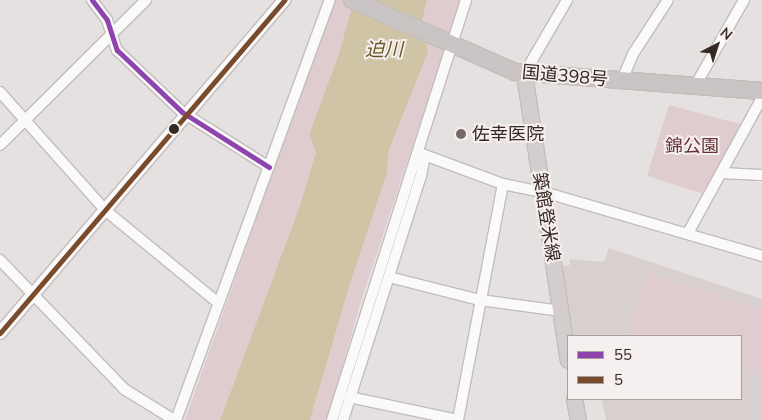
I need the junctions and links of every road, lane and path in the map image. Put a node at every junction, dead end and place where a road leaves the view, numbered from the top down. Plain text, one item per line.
1 (92, 0) edge
2 (146, 0) edge
3 (284, 0) edge
4 (330, 0) edge
5 (352, 0) edge
6 (466, 0) edge
7 (567, 0) edge
8 (668, 0) edge
9 (744, 0) edge
10 (112, 34) junction
11 (451, 46) junction
12 (524, 74) junction
13 (622, 80) junction
14 (695, 86) junction
15 (762, 91) edge
16 (0, 92) edge
17 (762, 98) edge
18 (185, 114) junction
19 (25, 121) junction
20 (0, 146) edge
21 (422, 153) junction
22 (269, 167) junction
23 (721, 173) junction
24 (762, 175) edge
25 (503, 184) junction
26 (543, 193) junction
27 (105, 210) junction
28 (688, 233) junction
29 (762, 256) edge
30 (0, 260) edge
31 (389, 277) junction
32 (32, 295) junction
33 (480, 300) junction
34 (217, 302) junction
35 (561, 311) junction
36 (0, 333) edge
37 (567, 353) edge
38 (349, 397) junction
39 (574, 400) edge
40 (175, 420) edge
41 (332, 420) edge
42 (342, 420) edge
43 (458, 420) edge
44 (578, 420) edge

1 - 10 street
2 - 10 street
3 - 18 street
4 - 22 street
5 - 11 highway, 国道398号
6 - 11 street
7 - 12 street
8 - 13 street
9 - 14 street
10 - 18 street
10 - 19 street
11 - 12 highway, 国道398号
11 - 21 street
12 - 13 highway, 国道398号
12 - 26 main road, 築館登米線
13 - 14 highway, 国道398号
14 - 15 highway, 国道398号
16 - 19 street
17 - 23 street
18 - 22 street
18 - 27 street
19 - 20 street
19 - 27 street
21 - 25 street
21 - 31 street
21 - 41 street
22 - 34 street
23 - 24 street
23 - 28 street
25 - 26 street
25 - 33 street
26 - 28 street
26 - 35 main road, 築館登米線
27 - 32 street
27 - 34 street
28 - 29 street
30 - 32 street
31 - 33 street
31 - 38 street
32 - 36 street
32 - 40 street
33 - 35 street
33 - 43 street
34 - 40 street
35 - 37 main road, 築館登米線
38 - 42 street
38 - 43 street
39 - 44 main road

